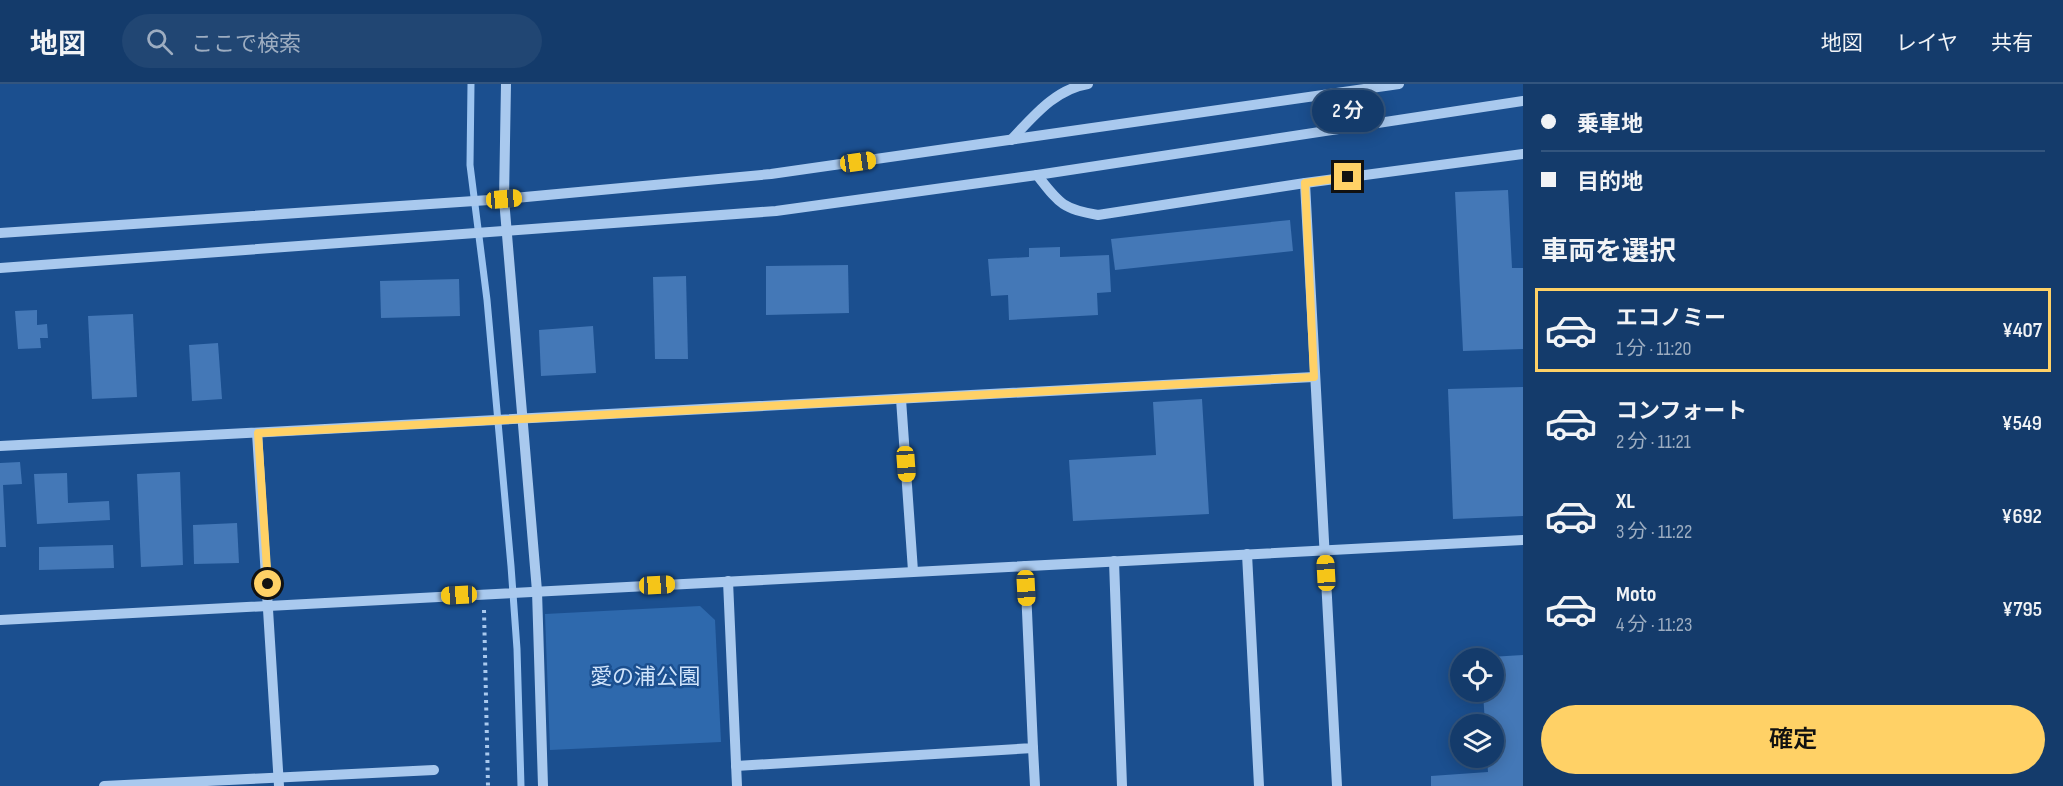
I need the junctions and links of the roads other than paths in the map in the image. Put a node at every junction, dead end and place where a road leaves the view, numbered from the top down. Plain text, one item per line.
1 (506, 84) edge
2 (1088, 84) edge
3 (1399, 84) edge
4 (1523, 101) edge
5 (1011, 140) junction
6 (1523, 154) edge
7 (1037, 175) junction
8 (1305, 183) junction
9 (504, 199) junction
10 (507, 231) junction
11 (0, 233) edge
12 (0, 268) edge
13 (1314, 377) junction
14 (901, 399) junction
15 (521, 419) junction
16 (258, 433) junction
17 (0, 446) edge
18 (1523, 540) edge
19 (1324, 550) junction
20 (1247, 554) junction
21 (1114, 561) junction
22 (1025, 566) junction
23 (913, 571) junction
24 (728, 581) junction
25 (537, 591) junction
26 (269, 606) junction
27 (0, 620) edge
28 (1033, 748) junction
29 (736, 766) junction
30 (434, 770) dead end
31 (279, 782) edge
32 (104, 786) edge
33 (543, 786) edge
34 (737, 786) edge
35 (1035, 786) edge
36 (1122, 786) edge
37 (1259, 786) edge
38 (1337, 786) edge

1 - 9 street
2 - 5 street
3 - 5 street
4 - 7 street
5 - 9 street
6 - 8 street
7 - 8 street
7 - 10 street
8 - 13 street
9 - 10 street
9 - 11 street
10 - 12 street
10 - 15 street
13 - 14 street
13 - 19 street
14 - 15 street
14 - 23 street
15 - 16 street
15 - 25 street
16 - 17 street
16 - 26 street
18 - 19 street
19 - 20 street
19 - 38 street
20 - 21 street
20 - 37 street
21 - 22 street
21 - 36 street
22 - 23 street
22 - 28 street
23 - 24 street
24 - 25 street
24 - 29 street
25 - 26 street
25 - 33 street
26 - 27 street
26 - 31 street
28 - 29 street
28 - 35 street
29 - 34 street
30 - 31 street
31 - 32 street

